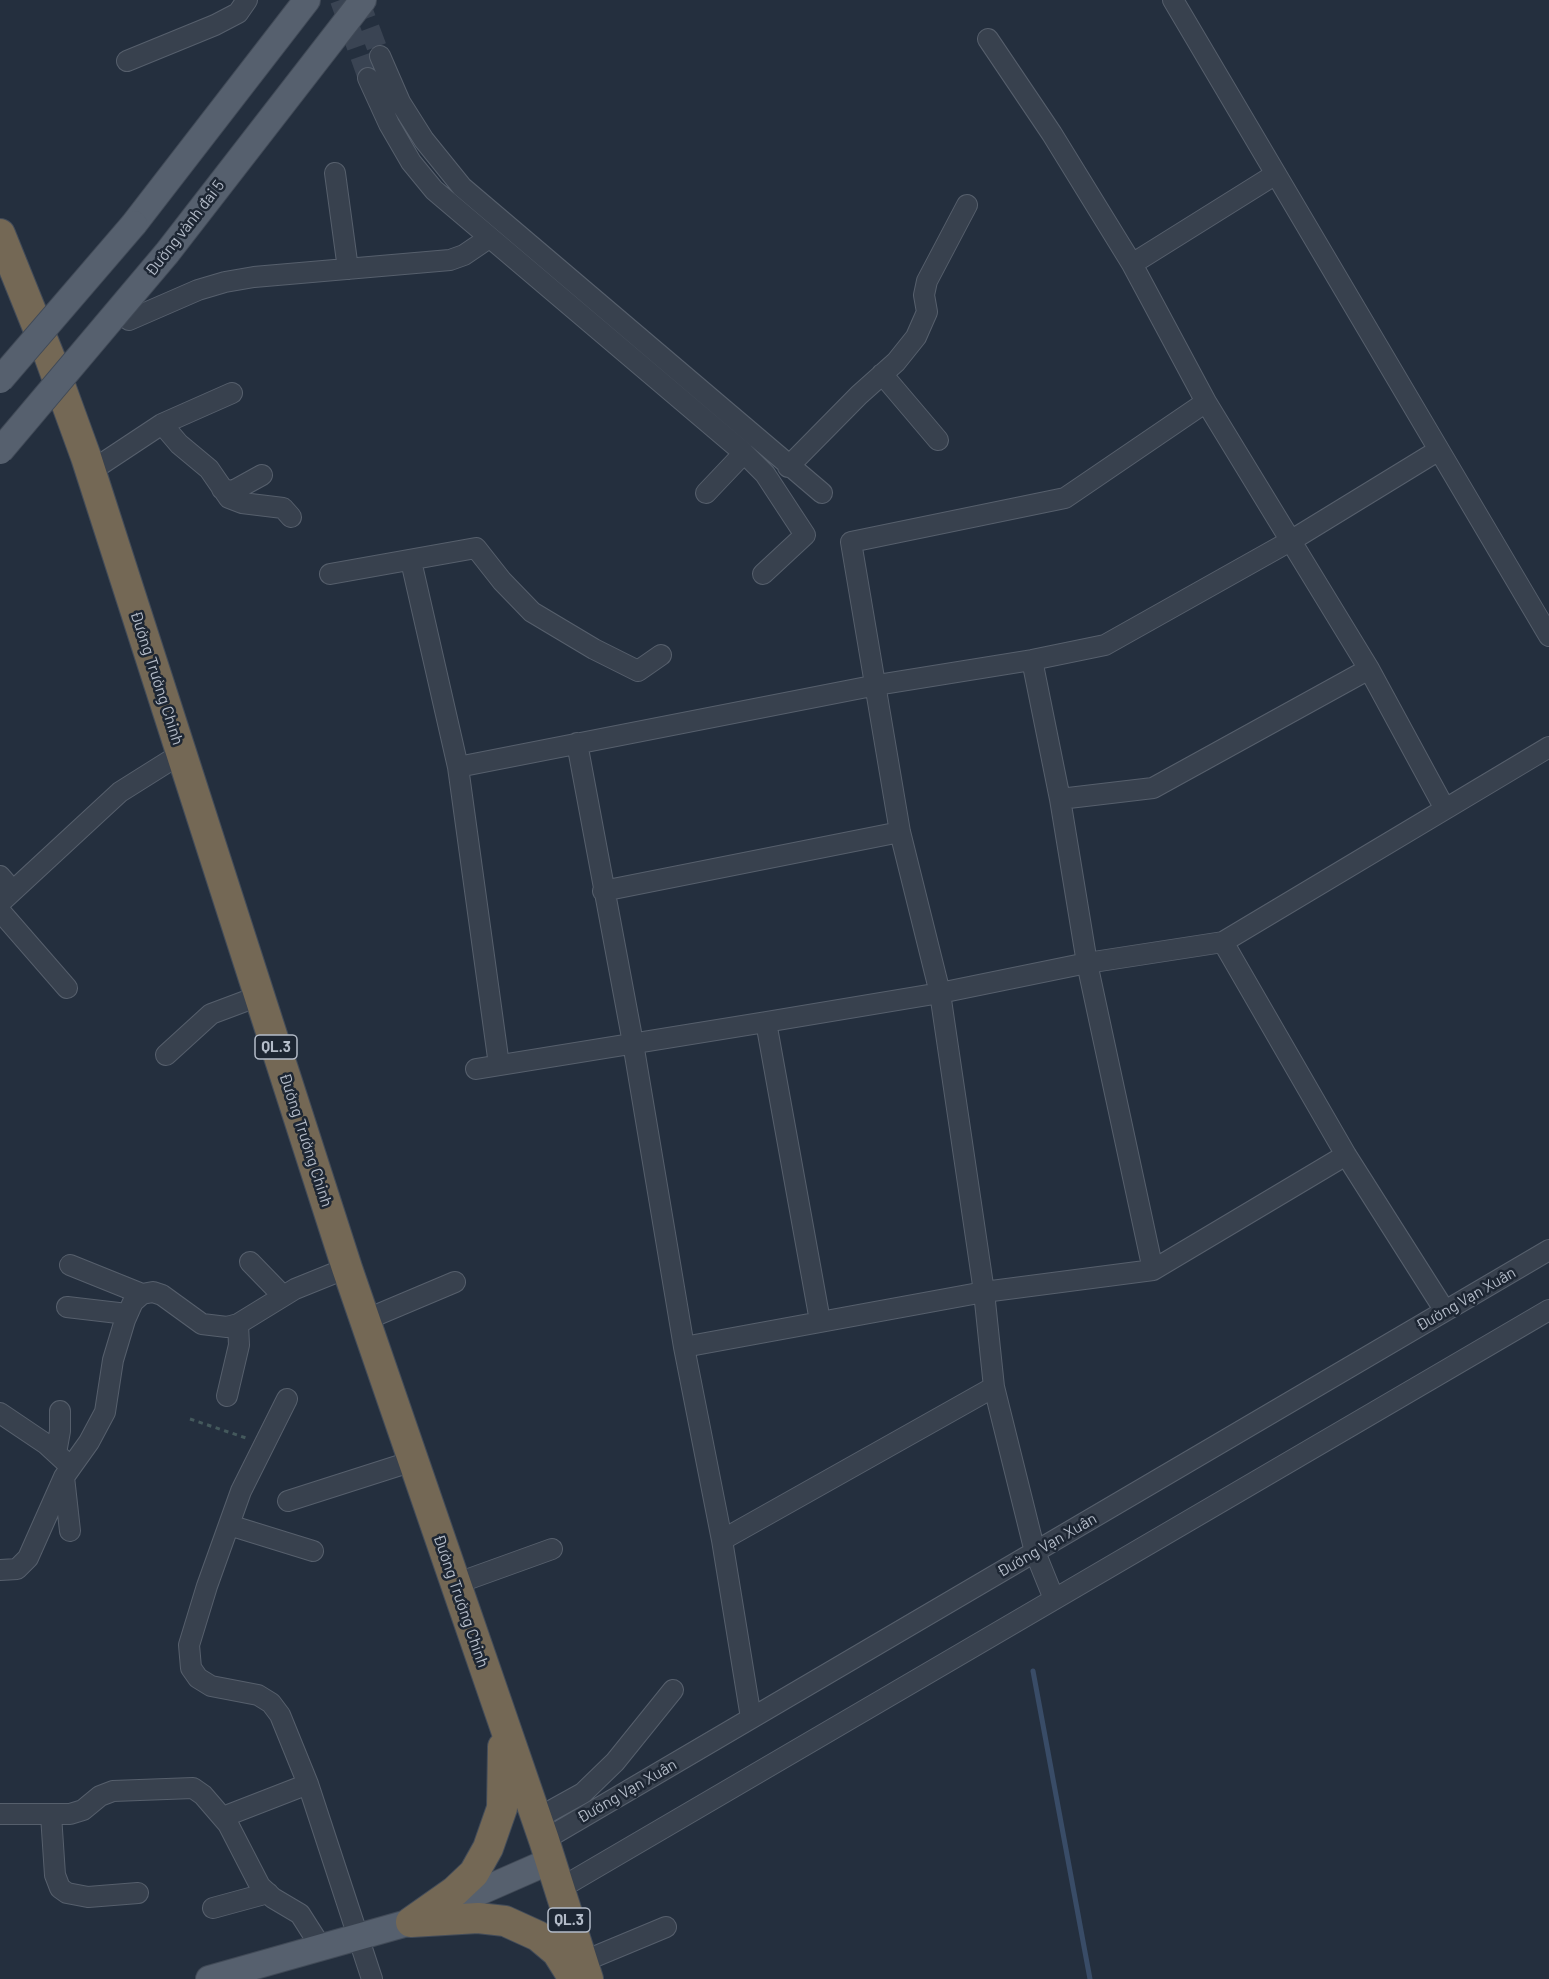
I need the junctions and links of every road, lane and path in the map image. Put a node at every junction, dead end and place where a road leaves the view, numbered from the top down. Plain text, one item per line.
1 (247, 0) edge
2 (307, 0) edge
3 (363, 0) edge
4 (1173, 0) edge
5 (988, 39) dead end
6 (380, 56) tunnel mouth
7 (127, 60) dead end
8 (368, 78) tunnel mouth
9 (335, 173) dead end
10 (1276, 174) junction
11 (967, 205) dead end
12 (0, 234) edge
13 (489, 238) junction
14 (1132, 264) junction
15 (348, 269) junction
16 (129, 320) dead end
17 (882, 374) junction
18 (0, 380) edge
19 (232, 393) dead end
20 (1206, 402) junction
21 (162, 424) junction
22 (938, 440) dead end
23 (1439, 450) junction
24 (0, 451) edge
25 (744, 453) junction
26 (788, 466) junction
27 (91, 471) junction
28 (262, 475) dead end
29 (222, 489) junction
30 (706, 493) dead end
31 (822, 493) dead end
32 (291, 517) dead end
33 (1292, 540) junction
34 (411, 561) junction
35 (330, 574) dead end
36 (763, 574) dead end
37 (1549, 636) edge
38 (661, 655) dead end
39 (1032, 660) junction
40 (1369, 669) junction
41 (877, 685) junction
42 (577, 743) junction
43 (1549, 747) edge
44 (182, 753) junction
45 (458, 767) junction
46 (1060, 799) junction
47 (1445, 809) junction
48 (900, 832) junction
49 (4, 890) edge
50 (603, 891) junction
51 (0, 911) edge
52 (1223, 942) junction
53 (1087, 963) junction
54 (67, 988) dead end
55 (940, 993) junction
56 (259, 996) junction
57 (766, 1022) junction
58 (633, 1042) junction
59 (166, 1055) dead end
60 (499, 1065) junction
61 (476, 1069) dead end
62 (1346, 1155) junction
63 (1549, 1250) edge
64 (250, 1262) dead end
65 (70, 1265) dead end
66 (347, 1268) junction
67 (1153, 1269) junction
68 (454, 1282) dead end
69 (984, 1292) junction
70 (142, 1294) junction
71 (283, 1296) junction
72 (67, 1307) dead end
73 (1549, 1310) edge
74 (1444, 1311) junction
75 (127, 1314) junction
76 (365, 1320) junction
77 (820, 1321) junction
78 (238, 1324) junction
79 (684, 1347) junction
80 (994, 1387) junction
81 (227, 1396) dead end
82 (287, 1399) dead end
83 (60, 1411) dead end
84 (0, 1413) edge
85 (190, 1419) dead end
86 (264, 1444) junction
87 (56, 1453) junction
88 (413, 1461) junction
89 (67, 1472) junction
90 (288, 1501) dead end
91 (229, 1525) junction
92 (70, 1531) dead end
93 (723, 1539) junction
94 (552, 1549) dead end
95 (313, 1551) dead end
96 (1035, 1552) junction
97 (0, 1570) edge
98 (455, 1584) junction
99 (1054, 1599) junction
100 (673, 1690) dead end
101 (751, 1719) junction
102 (502, 1720) junction
103 (308, 1784) junction
104 (0, 1814) edge
105 (51, 1815) junction
106 (223, 1817) junction
107 (547, 1852) junction
108 (138, 1893) dead end
109 (268, 1893) junction
110 (213, 1908) dead end
111 (411, 1922) junction
112 (666, 1926) dead end
113 (358, 1937) junction
114 (321, 1947) junction
115 (581, 1973) edge
116 (369, 1978) edge
117 (209, 1979) edge

1 - 7 street
2 - 18 main road, bridge
3 - 24 main road, Đường vành đai 5, bridge
4 - 10 street
5 - 14 street
6 - 26 street
8 - 13 street
9 - 15 street
10 - 14 street
10 - 23 street
11 - 17 street
12 - 27 highway, Đường Trường Chinh / QL.3
13 - 15 street
13 - 25 street
14 - 20 street
15 - 16 street
17 - 22 street
17 - 26 street
19 - 21 street
20 - 33 street
20 - 41 street
21 - 27 street
21 - 29 street
23 - 33 street
23 - 37 street
25 - 30 street
25 - 36 street
26 - 31 street
27 - 44 highway, Đường Trường Chinh / QL.3
28 - 29 street
29 - 32 street
33 - 39 street
33 - 40 street
34 - 35 street
34 - 38 street
34 - 45 street
39 - 41 street
39 - 46 street
40 - 46 street
40 - 47 street
41 - 42 street
41 - 48 street
42 - 45 street
42 - 50 street
43 - 47 street
44 - 49 street
44 - 56 highway, Đường Trường Chinh / QL.3
45 - 60 street
46 - 53 street
47 - 52 street
48 - 50 street
48 - 55 street
50 - 58 street
51 - 54 street
52 - 53 street
52 - 62 street
53 - 55 street
53 - 67 street
55 - 57 street
55 - 69 street
56 - 59 street
56 - 66 highway, Đường Trường Chinh / QL.3
57 - 58 street
57 - 77 street
58 - 60 street
58 - 79 street
60 - 61 street
62 - 67 street
62 - 74 street
63 - 74 street, Đường Vạn Xuân
64 - 71 street
65 - 70 street
66 - 71 street
66 - 76 highway, Đường Trường Chinh / QL.3
67 - 69 street
68 - 76 street
69 - 77 street
69 - 80 street
70 - 75 street
70 - 78 street
71 - 78 street
72 - 75 street
73 - 99 street, Đường Vạn Xuân
74 - 96 street, Đường Vạn Xuân
75 - 89 street
76 - 88 highway, Đường Trường Chinh / QL.3
77 - 79 street
78 - 81 street
79 - 93 street
80 - 93 street
80 - 96 street
82 - 86 street
83 - 87 street
84 - 87 street
85 - 86 path
86 - 91 street
87 - 89 street
88 - 90 street
88 - 98 highway, Đường Trường Chinh / QL.3
89 - 92 street
89 - 97 street
91 - 95 street
91 - 103 street
93 - 101 street
94 - 98 street
96 - 99 street
96 - 101 street, Đường Vạn Xuân
98 - 102 highway, Đường Trường Chinh / QL.3
99 - 107 street, Đường Vạn Xuân
100 - 107 street
101 - 107 street, Đường Vạn Xuân
102 - 107 highway, Đường Trường Chinh / QL.3
102 - 111 highway
103 - 106 street
103 - 113 street
104 - 105 street
105 - 106 street
105 - 108 street
106 - 109 street
107 - 111 main road, Đường Vạn Xuân
107 - 115 highway, Đường Trường Chinh / QL.3
109 - 110 street
109 - 114 street
111 - 113 main road, Đường Vạn Xuân
111 - 115 highway
112 - 115 street
113 - 114 main road, Đường Vạn Xuân
113 - 116 street
114 - 117 main road, Đường Vạn Xuân

